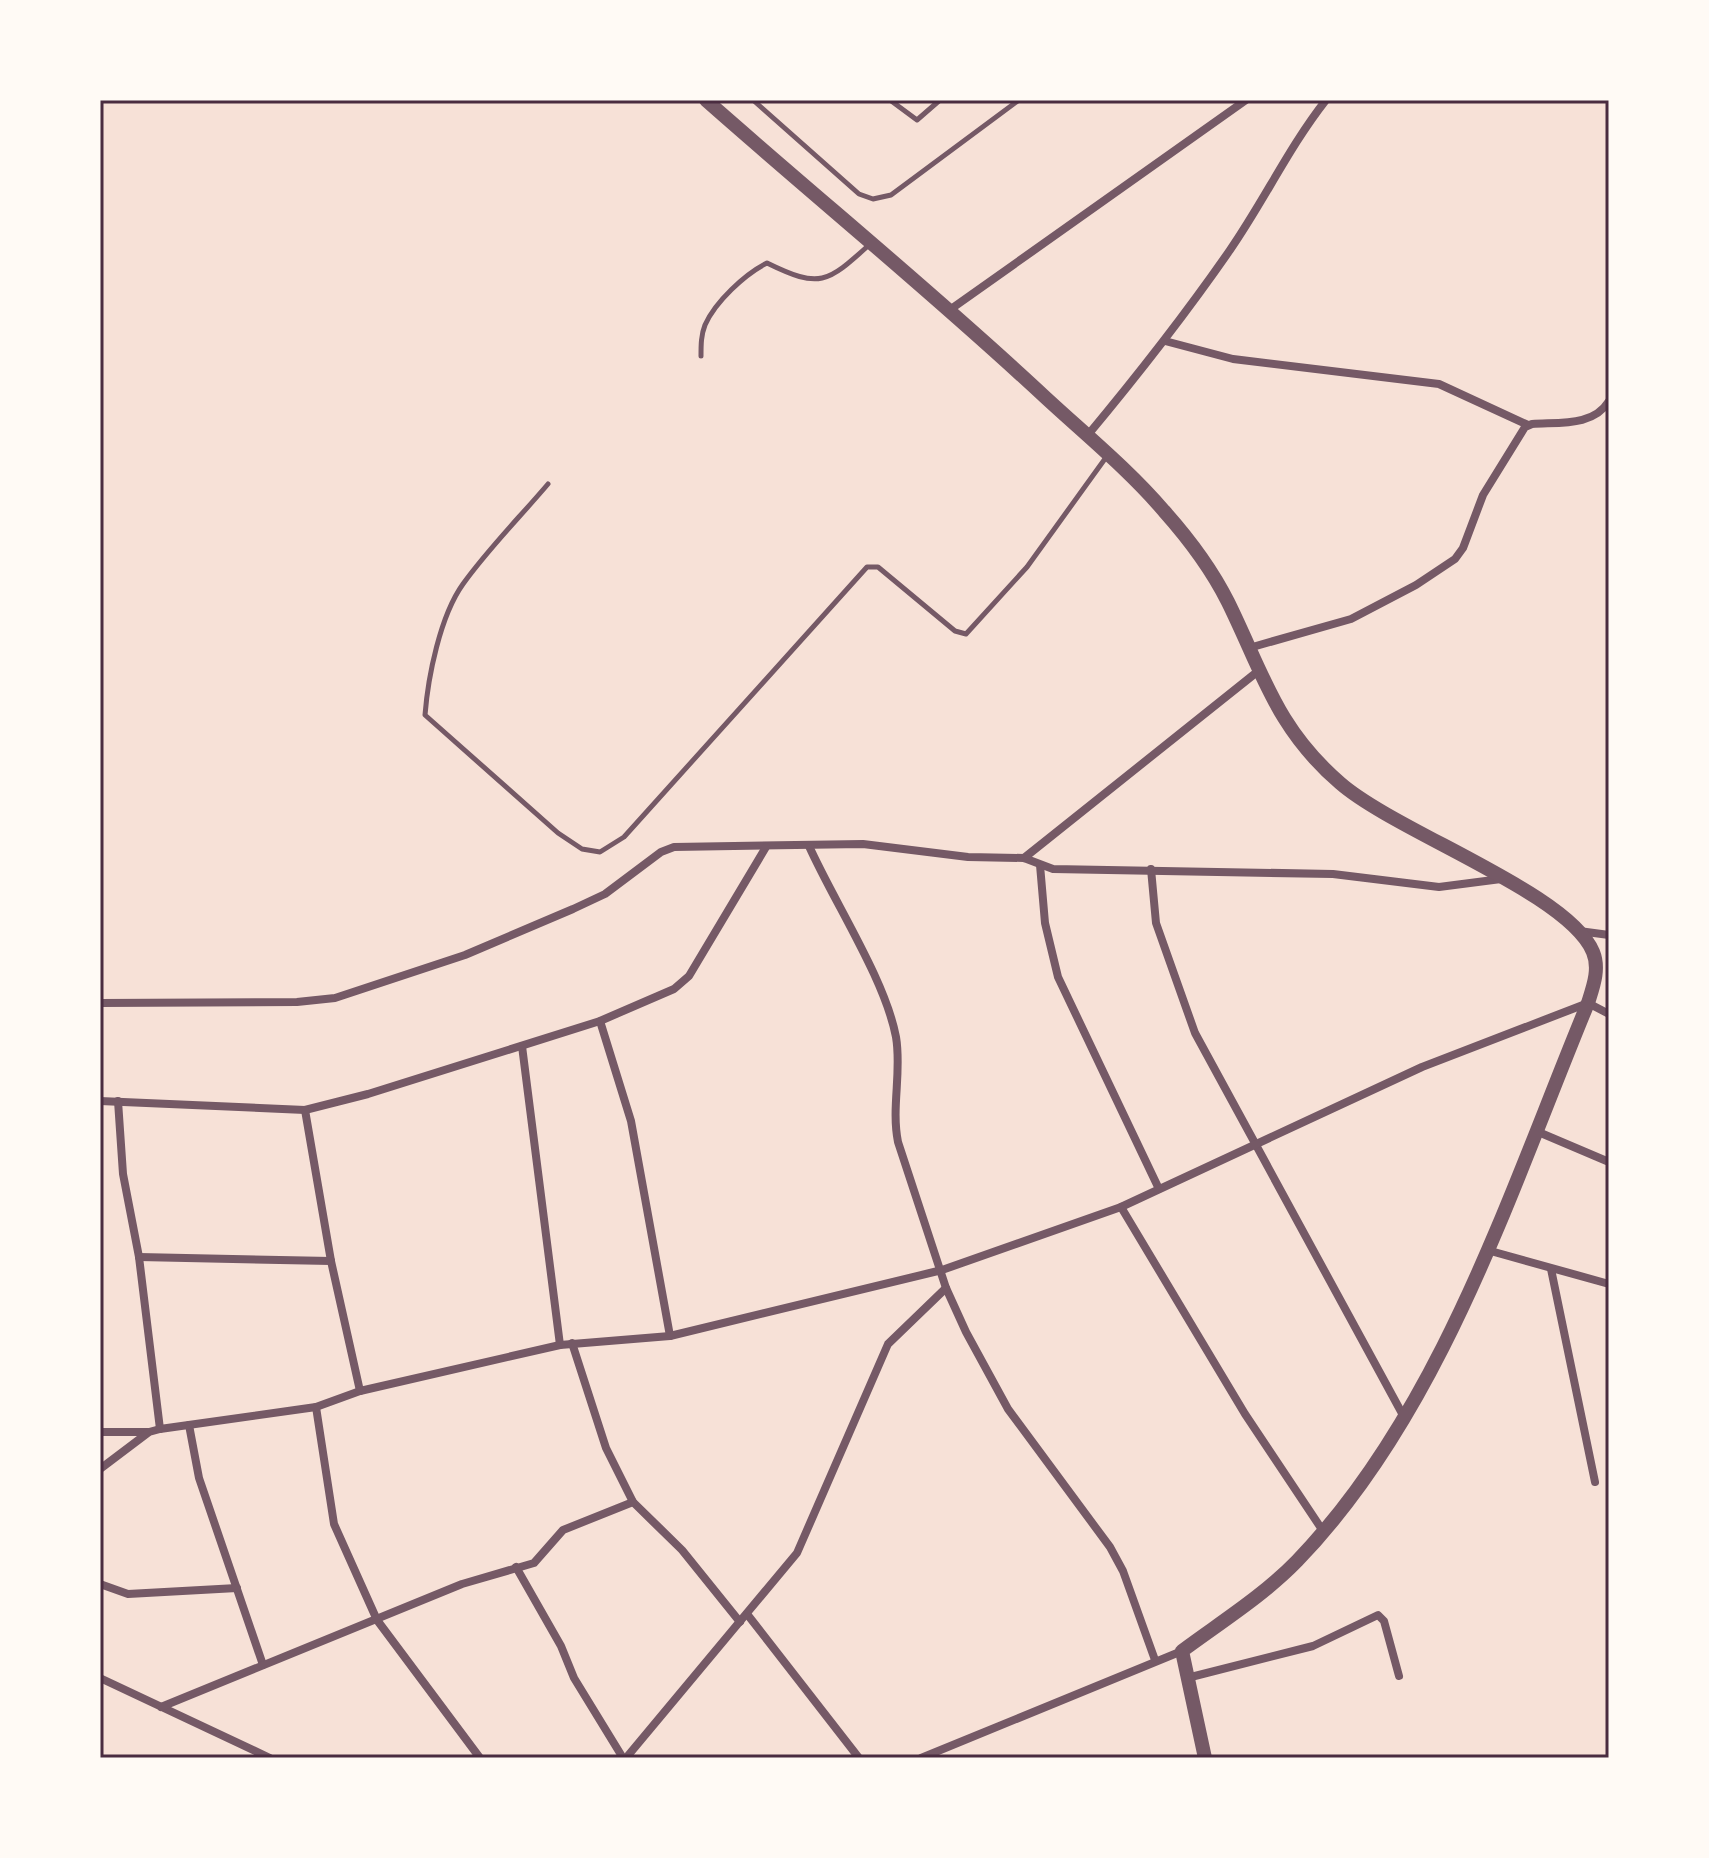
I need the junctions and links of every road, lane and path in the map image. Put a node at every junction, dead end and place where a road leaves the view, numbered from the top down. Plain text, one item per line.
1 (706, 100) edge
2 (753, 100) edge
3 (890, 100) edge
4 (940, 100) edge
5 (1019, 100) edge
6 (1246, 100) edge
7 (1326, 100) edge
8 (872, 242) junction
9 (951, 309) junction
10 (1165, 341) junction
11 (701, 356) dead end
12 (1609, 401) edge
13 (1528, 425) junction
14 (1087, 436) junction
15 (1107, 456) junction
16 (548, 484) dead end
17 (1248, 648) junction
18 (1257, 672) junction
19 (809, 846) junction
20 (766, 847) junction
21 (1024, 858) junction
22 (1040, 865) junction
23 (1151, 869) junction
24 (1501, 879) junction
25 (1579, 930) junction
26 (1609, 935) edge
27 (100, 1003) edge
28 (1588, 1003) junction
29 (1609, 1014) edge
30 (600, 1021) junction
31 (522, 1046) junction
32 (100, 1101) edge
33 (118, 1101) junction
34 (305, 1110) junction
35 (1535, 1131) junction
36 (1254, 1146) junction
37 (1609, 1162) edge
38 (1159, 1189) junction
39 (1121, 1207) junction
40 (1487, 1250) junction
41 (139, 1257) junction
42 (331, 1261) junction
43 (1551, 1269) junction
44 (942, 1270) junction
45 (1609, 1284) edge
46 (946, 1288) junction
47 (670, 1336) junction
48 (572, 1343) junction
49 (560, 1345) junction
50 (360, 1391) junction
51 (316, 1407) junction
52 (1404, 1417) junction
53 (189, 1425) junction
54 (160, 1429) junction
55 (100, 1432) edge
56 (149, 1432) junction
57 (100, 1469) edge
58 (1595, 1482) dead end
59 (633, 1502) junction
60 (1324, 1532) junction
61 (516, 1567) junction
62 (100, 1584) edge
63 (237, 1588) junction
64 (747, 1614) junction
65 (377, 1620) junction
66 (740, 1622) junction
67 (1182, 1651) junction
68 (1155, 1660) junction
69 (263, 1665) junction
70 (1399, 1676) dead end
71 (100, 1678) edge
72 (1187, 1678) junction
73 (161, 1707) junction
74 (270, 1758) edge
75 (480, 1758) edge
76 (625, 1758) edge
77 (859, 1758) edge
78 (921, 1758) edge
79 (1205, 1758) edge

1 - 8 street
2 - 5 lane
3 - 4 lane
6 - 9 street
7 - 10 street
8 - 9 street
8 - 11 lane
9 - 14 street
10 - 13 street
10 - 14 street
12 - 13 street
13 - 17 street
14 - 15 street
15 - 16 lane
15 - 17 street
17 - 18 street
18 - 21 street
18 - 24 street
19 - 20 street
19 - 21 street
19 - 44 street
20 - 27 street
20 - 30 street
21 - 22 street
22 - 23 street
22 - 38 street
23 - 24 street
23 - 36 street
24 - 25 street
25 - 26 street
25 - 28 street
28 - 29 street
28 - 35 street
28 - 36 street
30 - 31 street
30 - 47 street
31 - 34 street
31 - 49 street
32 - 33 street
33 - 34 street
33 - 41 street
34 - 42 street
35 - 37 street
35 - 40 street
36 - 38 street
36 - 52 street
38 - 39 street
39 - 44 street
39 - 60 street
40 - 43 street
40 - 52 street
41 - 42 street
41 - 54 street
42 - 50 street
43 - 45 street
43 - 58 street
44 - 46 street
44 - 47 street
46 - 64 street
46 - 68 street
47 - 48 street
48 - 49 street
48 - 59 street
49 - 50 street
50 - 51 street
51 - 53 street
51 - 65 street
52 - 60 street
53 - 54 street
53 - 63 street
54 - 56 street
55 - 56 street
56 - 57 street
59 - 61 street
59 - 66 street
60 - 67 street
61 - 65 street
61 - 76 street
62 - 63 street
63 - 69 street
64 - 66 street
64 - 77 street
65 - 69 street
65 - 75 street
66 - 76 street
67 - 68 street
67 - 72 street
68 - 78 street
69 - 73 street
70 - 72 street
71 - 73 street
72 - 79 street
73 - 74 street

